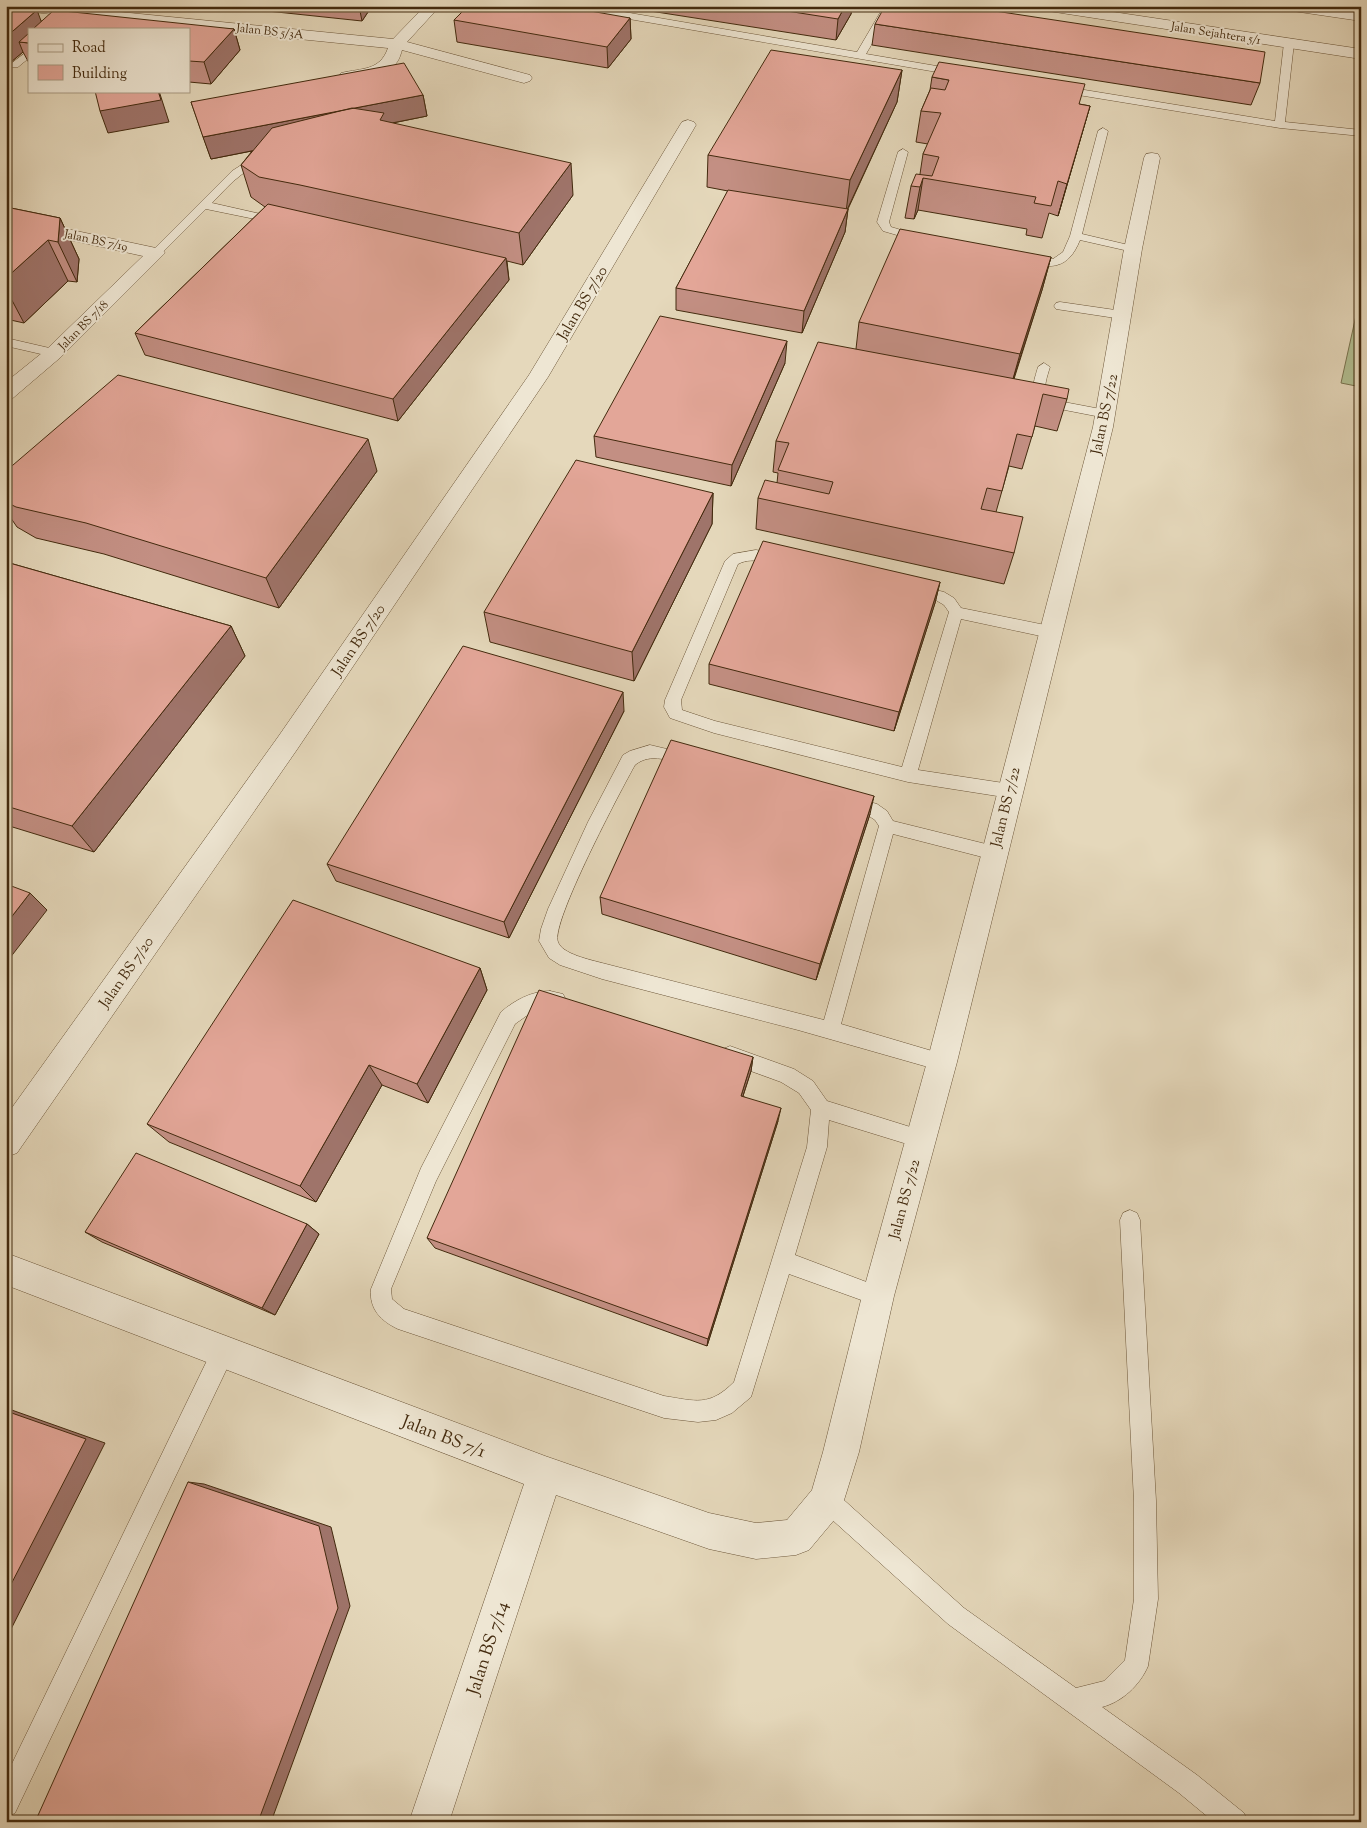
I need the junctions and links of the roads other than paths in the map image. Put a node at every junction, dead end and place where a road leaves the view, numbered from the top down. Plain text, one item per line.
1 (12, 6) edge
2 (433, 6) edge
3 (571, 6) edge
4 (889, 6) edge
5 (1042, 6) edge
6 (1286, 6) edge
7 (77, 12) junction
8 (1361, 17) edge
9 (64, 23) edge
10 (397, 44) junction
11 (1289, 44) junction
12 (28, 54) edge
13 (1361, 54) edge
14 (860, 56) junction
15 (15, 65) dead end
16 (968, 74) edge
17 (336, 78) edge
18 (524, 78) dead end
19 (1047, 87) edge
20 (688, 124) dead end
21 (1280, 125) junction
22 (1103, 131) dead end
23 (1361, 133) edge
24 (903, 152) dead end
25 (277, 158) edge
26 (1152, 158) dead end
27 (204, 205) junction
28 (6, 221) edge
29 (292, 223) edge
30 (1076, 236) junction
31 (934, 243) edge
32 (1133, 249) junction
33 (156, 252) junction
34 (1015, 258) edge
35 (1060, 306) dead end
36 (1122, 315) junction
37 (6, 342) edge
38 (54, 353) junction
39 (1044, 368) dead end
40 (6, 393) edge
41 (1106, 414) junction
42 (797, 562) edge
43 (898, 586) edge
44 (956, 612) junction
45 (1050, 632) junction
46 (700, 764) edge
47 (908, 775) junction
48 (1010, 791) junction
49 (829, 798) edge
50 (887, 826) junction
51 (994, 853) junction
52 (575, 1005) edge
53 (831, 1029) junction
54 (712, 1049) edge
55 (942, 1062) junction
56 (821, 1108) junction
57 (920, 1139) junction
58 (6, 1142) edge
59 (1130, 1220) dead end
60 (783, 1261) junction
61 (6, 1269) edge
62 (878, 1296) junction
63 (223, 1352) junction
64 (841, 1452) joint
65 (545, 1474) junction
66 (827, 1500) junction
67 (1074, 1701) junction
68 (6, 1804) edge
69 (429, 1822) edge
70 (1235, 1822) edge

1 - 7 street, Jalan BS 5/3A
2 - 10 street
3 - 14 lane
4 - 14 lane
5 - 11 street, Jalan Sejahtera 5/1
6 - 8 street
7 - 9 lane
7 - 10 street, Jalan BS 5/3A
10 - 17 street
10 - 18 street, Jalan BS 5/3A
11 - 13 street, Jalan Sejahtera 5/1
11 - 21 lane
12 - 15 lane
14 - 16 lane
19 - 21 lane
20 - 58 street, Jalan BS 7/20
21 - 23 lane
22 - 30 lane
24 - 31 lane
25 - 27 lane
26 - 32 street, Jalan BS 7/22
27 - 29 lane
27 - 33 lane
28 - 33 street, Jalan BS 7/19
30 - 32 lane
30 - 34 lane
32 - 36 street, Jalan BS 7/22
33 - 38 street, Jalan BS 7/18
35 - 36 lane
36 - 41 street, Jalan BS 7/22
37 - 38 lane
38 - 40 street, Jalan BS 7/18
39 - 41 lane
41 - 45 street, Jalan BS 7/22
42 - 47 lane
43 - 44 lane
44 - 45 lane
44 - 47 lane
45 - 48 street, Jalan BS 7/22
46 - 53 lane
47 - 48 lane
48 - 51 street, Jalan BS 7/22
49 - 50 lane
50 - 51 lane
50 - 53 lane
51 - 55 street, Jalan BS 7/22
52 - 60 lane
53 - 55 lane
54 - 56 lane
55 - 57 street, Jalan BS 7/22
56 - 57 lane
56 - 60 lane
57 - 62 street, Jalan BS 7/22
59 - 67 lane
60 - 62 lane
61 - 63 street, Jalan BS 7/1
62 - 64 street, Jalan BS 7/22
63 - 65 street, Jalan BS 7/1
63 - 68 lane
64 - 66 street, Jalan BS 7/1
65 - 66 street, Jalan BS 7/1
65 - 69 street, Jalan BS 7/14
66 - 67 lane
67 - 70 lane

